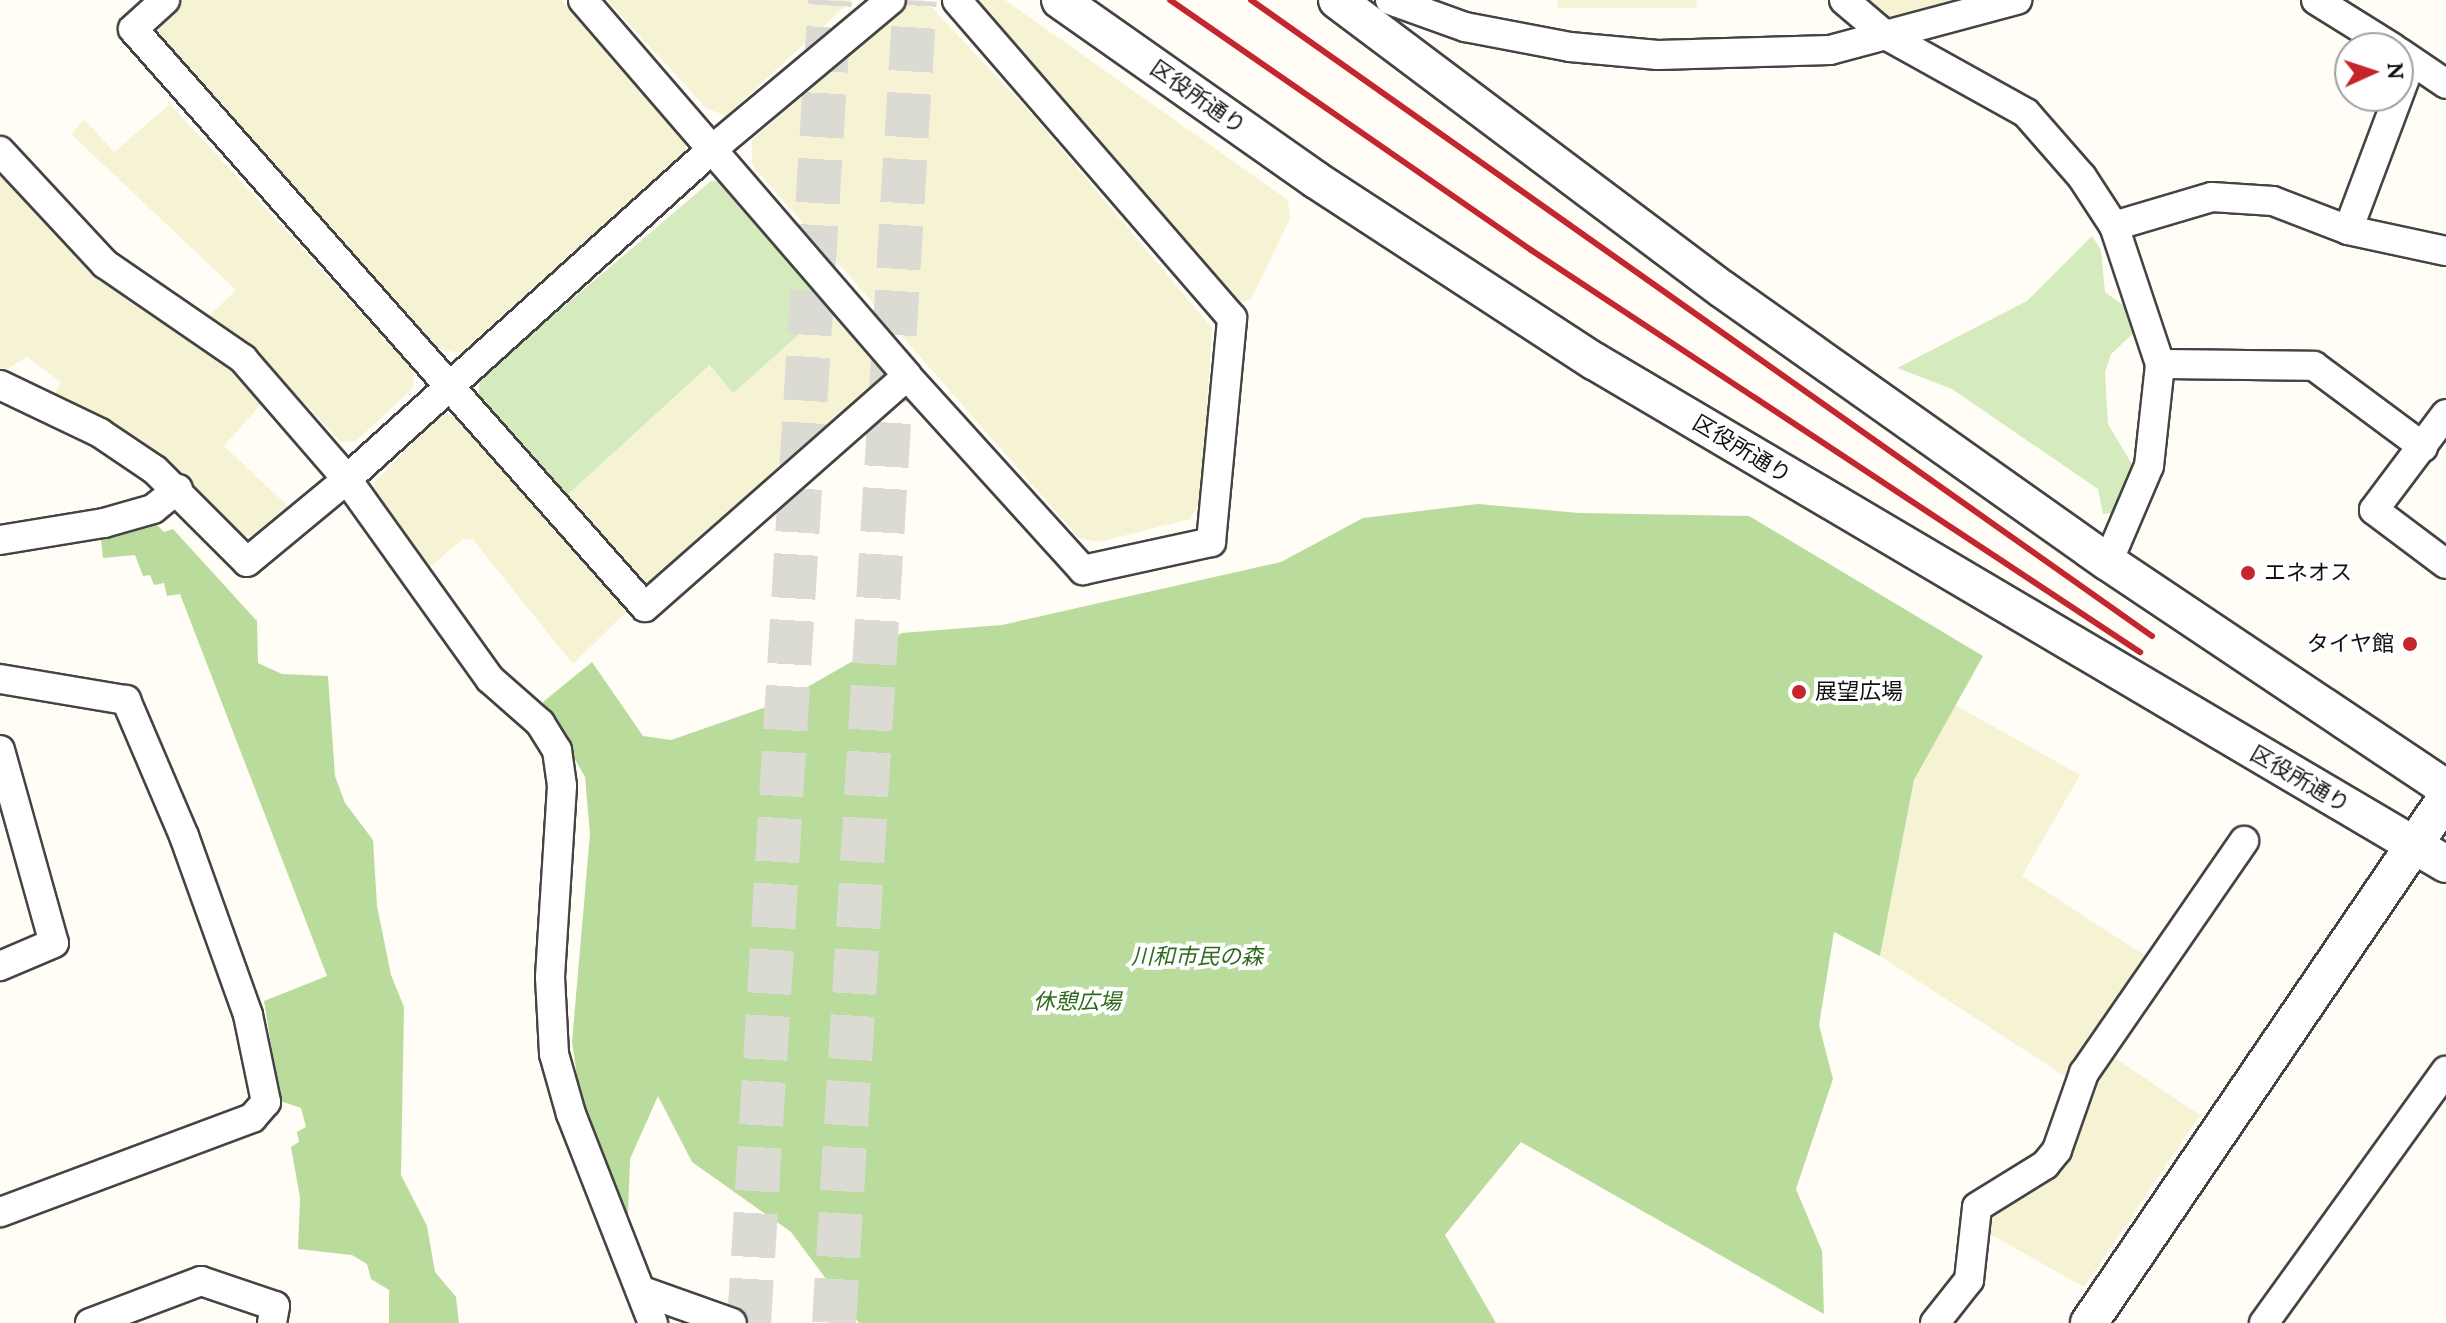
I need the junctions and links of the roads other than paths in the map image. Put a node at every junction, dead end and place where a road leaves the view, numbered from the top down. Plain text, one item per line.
1 (165, 0) edge
2 (583, 0) edge
3 (891, 0) edge
4 (957, 0) edge
5 (1060, 0) edge
6 (1337, 0) edge
7 (1390, 0) edge
8 (1844, 0) edge
9 (2017, 0) edge
10 (2316, 0) edge
11 (2366, 32) edge
12 (1884, 34) junction
13 (2414, 63) edge
14 (2446, 84) edge
15 (2384, 112) edge
16 (715, 147) junction
17 (0, 151) edge
18 (2114, 226) junction
19 (2348, 230) junction
20 (2446, 251) edge
21 (2160, 364) junction
22 (907, 376) junction
23 (0, 385) edge
24 (450, 387) junction
25 (2446, 414) edge
26 (2423, 447) junction
27 (346, 478) junction
28 (178, 489) junction
29 (0, 540) edge
30 (2108, 562) junction
31 (2446, 564) edge
32 (0, 679) edge
33 (0, 750) edge
34 (2446, 788) edge
35 (2446, 798) edge
36 (2244, 841) dead end
37 (2412, 844) junction
38 (2446, 864) edge
39 (0, 966) edge
40 (2446, 1071) edge
41 (0, 1212) edge
42 (645, 1292) junction
43 (90, 1323) edge
44 (272, 1323) edge
45 (653, 1323) edge
46 (732, 1323) edge
47 (1935, 1323) edge
48 (2089, 1323) edge
49 (2264, 1323) edge

1 - 24 street
2 - 16 street
3 - 16 street
4 - 22 street
5 - 37 street, 区役所通り
6 - 30 street
7 - 12 street
8 - 12 street
9 - 12 street
10 - 11 street
12 - 18 street
13 - 14 street
15 - 19 street
16 - 22 street
16 - 24 street
17 - 27 street
18 - 19 street
18 - 21 street
19 - 20 street
21 - 26 street
21 - 30 street
22 - 24 street
23 - 28 street
24 - 27 street
25 - 26 street
26 - 31 street
27 - 28 street
27 - 42 street
28 - 29 street
30 - 34 street
32 - 41 street
33 - 39 street
35 - 37 street
36 - 47 street
37 - 38 street, 区役所通り
37 - 48 street
40 - 49 street
42 - 45 street
42 - 46 street
43 - 44 street

